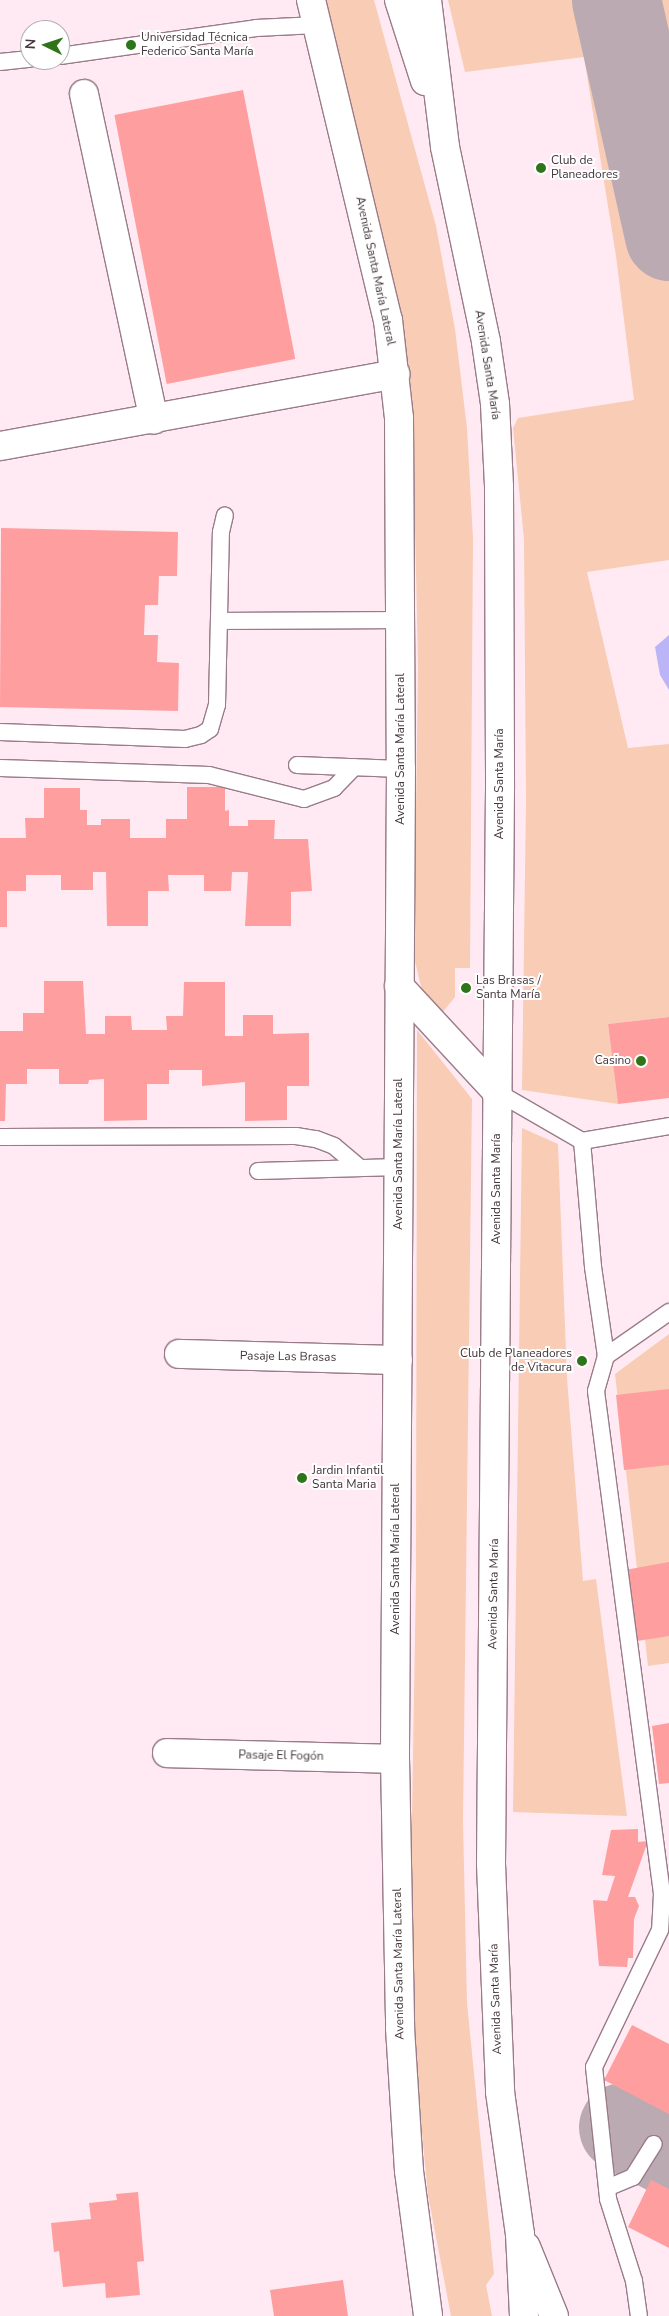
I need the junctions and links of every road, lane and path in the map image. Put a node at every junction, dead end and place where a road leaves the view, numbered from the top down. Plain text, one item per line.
1 (400, 0) edge
2 (427, 0) edge
3 (314, 12) edge
4 (70, 55) edge
5 (20, 60) edge
6 (0, 62) edge
7 (84, 94) dead end
8 (445, 147) junction
9 (396, 374) junction
10 (154, 420) junction
11 (0, 446) edge
12 (226, 516) dead end
13 (401, 620) junction
14 (219, 621) junction
15 (0, 732) edge
16 (297, 765) dead end
17 (354, 767) junction
18 (0, 768) edge
19 (401, 769) junction
20 (399, 986) junction
21 (498, 1092) junction
22 (669, 1126) edge
23 (0, 1137) edge
24 (582, 1141) junction
25 (399, 1167) junction
26 (360, 1168) junction
27 (258, 1171) dead end
28 (669, 1312) edge
29 (179, 1354) dead end
30 (606, 1356) junction
31 (398, 1360) junction
32 (167, 1753) dead end
33 (395, 1759) junction
34 (654, 2144) dead end
35 (607, 2188) junction
36 (520, 2234) junction
37 (428, 2316) edge
38 (524, 2316) edge
39 (554, 2316) edge
40 (639, 2316) edge

1 - 8 street, Avenida Santa María
2 - 8 street, Avenida Santa María
3 - 4 lane
3 - 9 street, Avenida Santa María Lateral
5 - 6 lane
7 - 10 street
8 - 21 street, Avenida Santa María
9 - 10 street
9 - 13 street, Avenida Santa María Lateral
10 - 11 street
12 - 14 lane
13 - 14 lane
13 - 19 street, Avenida Santa María Lateral
14 - 15 lane
16 - 17 lane
17 - 18 lane
17 - 19 lane
19 - 20 street, Avenida Santa María Lateral
20 - 21 street
20 - 25 street, Avenida Santa María Lateral
21 - 24 lane
21 - 36 street, Avenida Santa María
22 - 24 lane
23 - 26 lane
24 - 30 lane
25 - 26 lane
25 - 31 street, Avenida Santa María Lateral
26 - 27 lane
28 - 30 lane
29 - 31 street, Pasaje Las Brasas
30 - 35 lane
31 - 33 street, Avenida Santa María Lateral
32 - 33 street, Pasaje El Fogón
33 - 37 street, Avenida Santa María Lateral
34 - 35 lane
35 - 40 lane
36 - 38 street, Avenida Santa María
36 - 39 street, Avenida Santa María

